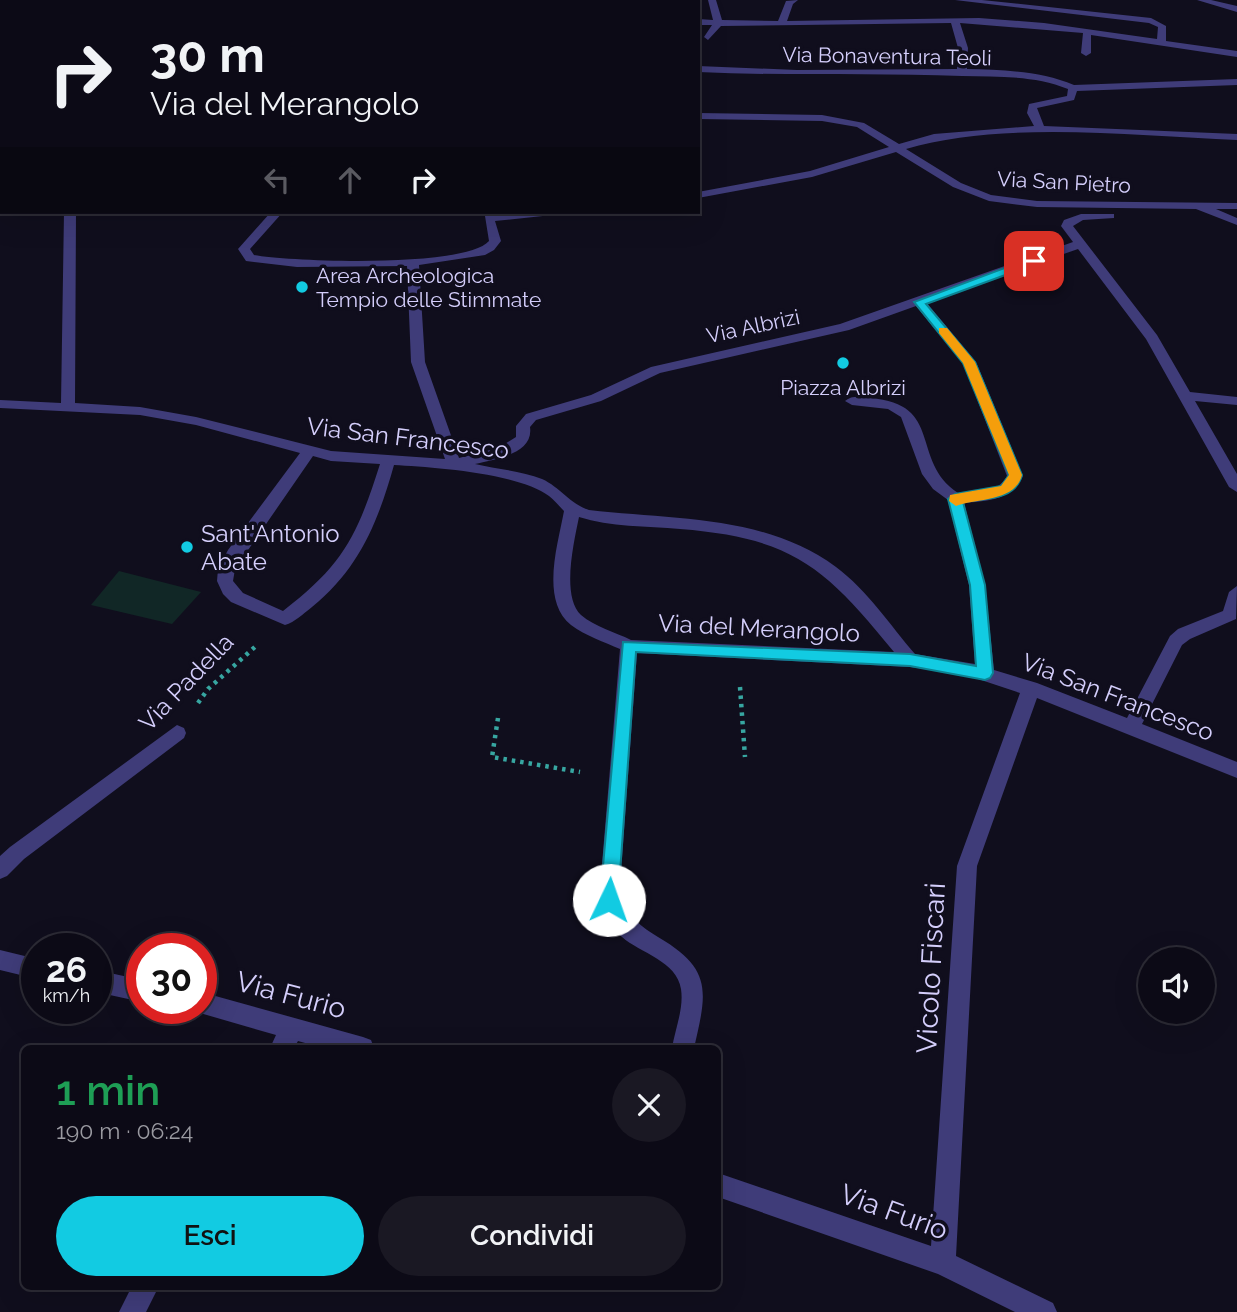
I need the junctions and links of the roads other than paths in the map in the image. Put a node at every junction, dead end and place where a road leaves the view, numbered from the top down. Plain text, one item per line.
1 (712, 0) edge
2 (794, 0) edge
3 (959, 0) edge
4 (1202, 0) edge
5 (1237, 9) edge
6 (955, 20) junction
7 (700, 22) edge
8 (718, 23) junction
9 (780, 24) junction
10 (1087, 33) junction
11 (708, 37) dead end
12 (1161, 43) junction
13 (1086, 52) dead end
14 (1237, 54) edge
15 (700, 69) edge
16 (962, 73) junction
17 (1237, 82) edge
18 (1073, 88) junction
19 (700, 116) edge
20 (1041, 130) junction
21 (1237, 137) edge
22 (901, 147) junction
23 (700, 195) edge
24 (1198, 206) junction
25 (1237, 206) edge
26 (70, 214) edge
27 (275, 214) edge
28 (509, 214) edge
29 (488, 215) edge
30 (1237, 222) edge
31 (1080, 244) junction
32 (413, 261) junction
33 (919, 302) junction
34 (1185, 396) junction
35 (852, 401) dead end
36 (1237, 401) edge
37 (0, 404) edge
38 (68, 406) junction
39 (308, 452) junction
40 (388, 461) junction
41 (453, 464) junction
42 (1237, 487) edge
43 (955, 499) junction
44 (572, 510) junction
45 (1237, 592) edge
46 (1230, 623) edge
47 (629, 646) junction
48 (910, 660) junction
49 (985, 673) junction
50 (1031, 688) junction
51 (1131, 729) junction
52 (177, 733) road end
53 (1237, 770) edge
54 (0, 870) edge
55 (0, 960) edge
56 (21, 965) edge
57 (217, 1007) edge
58 (294, 1027) junction
59 (283, 1045) edge
60 (353, 1045) edge
61 (684, 1045) edge
62 (721, 1186) edge
63 (943, 1263) junction
64 (144, 1290) edge
65 (131, 1312) edge
66 (1044, 1312) edge

1 - 8 street
2 - 9 street
3 - 12 street
4 - 5 street
6 - 9 street
6 - 10 street
6 - 16 street
7 - 8 street
8 - 9 street
8 - 11 street
10 - 12 street
10 - 13 street
12 - 14 street
15 - 16 street, Via Bonaventura Teoli
16 - 18 street, Via Bonaventura Teoli
17 - 18 street
18 - 20 street
19 - 22 street, Via San Pietro
20 - 21 street
20 - 22 street
22 - 23 street
22 - 24 street, Via San Pietro
24 - 25 street
24 - 30 street, Via San Pietro
24 - 31 street
26 - 38 street
27 - 32 street
28 - 29 street
29 - 32 street
31 - 33 street, Via Albrizi
31 - 34 street
32 - 41 street
33 - 41 street, Via Albrizi
33 - 43 street
34 - 36 street
34 - 42 street
35 - 43 street
37 - 38 street, Via San Francesco
38 - 39 street, Via San Francesco
39 - 40 street, Via San Francesco
39 - 40 street
40 - 41 street, Via San Francesco
41 - 44 street, Via San Francesco
43 - 49 street
44 - 47 street
44 - 48 street, Via San Francesco
45 - 46 street
46 - 51 street
47 - 48 street, Via del Merangolo
47 - 61 street, Via del Merangolo
48 - 49 street, Via San Francesco
49 - 50 street, Via San Francesco
50 - 51 street, Via San Francesco
50 - 63 street, Vicolo Fiscari
51 - 53 street, Via San Francesco
52 - 54 street, Via Padella
55 - 56 street
57 - 58 street, Via Furio
58 - 59 street
58 - 60 street, Via Furio
62 - 63 street, Via Furio
63 - 66 street, Via Furio
64 - 65 street

